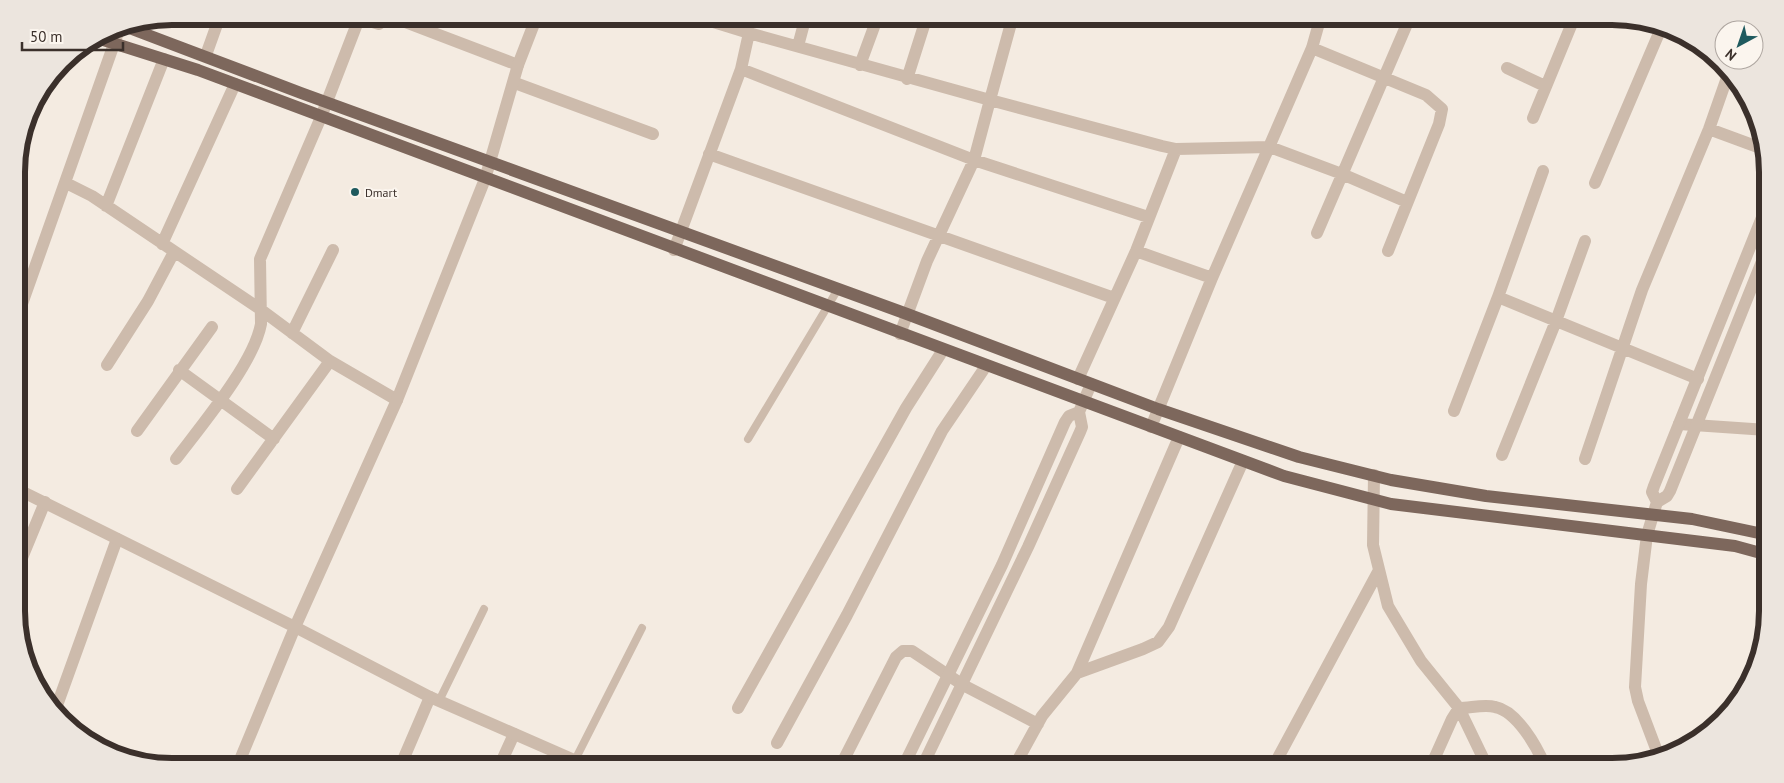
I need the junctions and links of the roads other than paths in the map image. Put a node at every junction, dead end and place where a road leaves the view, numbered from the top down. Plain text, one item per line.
1 (217, 25) edge
2 (355, 25) edge
3 (413, 25) edge
4 (534, 25) edge
5 (725, 25) edge
6 (804, 25) edge
7 (875, 25) edge
8 (924, 25) edge
9 (1011, 25) edge
10 (1318, 25) edge
11 (1407, 25) edge
12 (1571, 25) edge
13 (135, 30) edge
14 (749, 32) junction
15 (1659, 33) edge
16 (117, 35) edge
17 (106, 41) edge
18 (114, 44) junction
19 (798, 46) junction
20 (1312, 48) junction
21 (206, 55) junction
22 (164, 59) junction
23 (518, 65) junction
24 (860, 65) junction
25 (1506, 68) dead end
26 (741, 69) junction
27 (907, 78) junction
28 (1384, 79) junction
29 (1726, 79) edge
30 (515, 83) junction
31 (235, 84) junction
32 (1546, 86) junction
33 (990, 100) junction
34 (326, 102) junction
35 (321, 117) junction
36 (1533, 118) dead end
37 (1709, 129) junction
38 (653, 134) dead end
39 (1270, 147) junction
40 (1757, 147) edge
41 (1176, 149) junction
42 (708, 154) junction
43 (974, 160) junction
44 (490, 163) junction
45 (1543, 171) dead end
46 (1342, 174) junction
47 (485, 179) junction
48 (66, 183) junction
49 (1595, 183) dead end
50 (1407, 202) junction
51 (106, 206) junction
52 (1148, 217) junction
53 (1759, 225) edge
54 (680, 232) junction
55 (1317, 233) dead end
56 (938, 236) junction
57 (1585, 241) dead end
58 (162, 244) junction
59 (333, 250) dead end
60 (674, 250) junction
61 (1136, 251) junction
62 (1388, 251) dead end
63 (174, 252) junction
64 (1759, 269) edge
65 (1212, 278) junction
66 (838, 289) junction
67 (25, 296) edge
68 (1498, 297) junction
69 (1114, 298) junction
70 (829, 307) junction
71 (260, 309) junction
72 (907, 314) junction
73 (1556, 321) junction
74 (212, 327) dead end
75 (292, 333) junction
76 (900, 334) junction
77 (1622, 347) junction
78 (943, 350) junction
79 (330, 361) junction
80 (107, 365) dead end
81 (986, 366) junction
82 (179, 370) junction
83 (1078, 379) junction
84 (1698, 379) junction
85 (1091, 384) junction
86 (219, 400) junction
87 (397, 400) junction
88 (1082, 406) junction
89 (1158, 409) junction
90 (1454, 411) dead end
91 (1679, 424) junction
92 (1695, 425) junction
93 (1151, 427) junction
94 (1759, 429) edge
95 (137, 431) dead end
96 (1179, 437) junction
97 (274, 438) junction
98 (748, 439) dead end
99 (1502, 455) dead end
100 (176, 459) dead end
101 (1585, 459) dead end
102 (1243, 461) junction
103 (1374, 475) junction
104 (237, 488) dead end
105 (25, 493) edge
106 (1373, 499) junction
107 (45, 502) junction
108 (1655, 508) junction
109 (1759, 533) edge
110 (1647, 535) junction
111 (117, 539) junction
112 (25, 552) edge
113 (1759, 553) edge
114 (1379, 570) junction
115 (484, 609) dead end
116 (295, 626) junction
117 (642, 628) dead end
118 (1077, 673) junction
119 (949, 676) junction
120 (963, 684) junction
121 (434, 699) junction
122 (58, 704) edge
123 (738, 708) dead end
124 (1459, 708) junction
125 (1038, 724) junction
126 (514, 734) junction
127 (777, 743) dead end
128 (1657, 751) edge
129 (241, 758) edge
130 (404, 758) edge
131 (503, 758) edge
132 (570, 758) edge
133 (576, 758) edge
134 (845, 758) edge
135 (908, 758) edge
136 (926, 758) edge
137 (1019, 758) edge
138 (1277, 758) edge
139 (1434, 758) edge
140 (1482, 758) edge
141 (1541, 758) edge

1 - 21 street
2 - 34 street
3 - 23 street
4 - 23 street
5 - 14 street
6 - 19 street
7 - 24 street
8 - 27 street
9 - 33 street
10 - 20 street
11 - 28 street
12 - 32 street
13 - 21 main road
14 - 19 street
14 - 26 street
15 - 49 street
16 - 18 street
17 - 18 main road
18 - 22 main road
18 - 48 street
19 - 24 street
20 - 28 street
20 - 39 street
21 - 34 main road
22 - 31 main road
22 - 51 street
23 - 30 street
24 - 27 street
25 - 32 street
26 - 42 street
26 - 43 street
27 - 33 street
28 - 46 street
28 - 50 street
29 - 37 street
30 - 38 street
30 - 44 street
31 - 35 main road
31 - 58 street
32 - 36 street
33 - 41 street
33 - 43 street
34 - 35 street
34 - 44 main road
35 - 47 main road
35 - 71 street
37 - 40 street
37 - 77 street
39 - 41 street
39 - 46 street
39 - 65 street
41 - 52 street
42 - 54 street
42 - 56 street
43 - 52 street
43 - 56 street
44 - 47 street
44 - 54 main road
45 - 68 street
46 - 50 street
46 - 55 street
47 - 60 main road
47 - 87 street
48 - 51 street
48 - 67 street
50 - 62 street
51 - 58 street
52 - 61 street
53 - 84 street
54 - 60 street
54 - 66 main road
56 - 69 street
56 - 72 street
57 - 73 street
58 - 63 street
59 - 75 street
60 - 70 main road
61 - 65 street
61 - 69 street
63 - 71 street
63 - 80 street
64 - 92 street
65 - 89 street
66 - 70 lane
66 - 72 main road
68 - 73 street
68 - 90 street
69 - 83 street
70 - 76 main road
70 - 98 lane
71 - 75 street
71 - 86 street
72 - 76 street
72 - 83 main road
73 - 77 street
73 - 99 street
74 - 82 street
75 - 79 street
76 - 78 main road
77 - 84 street
77 - 101 street
78 - 81 main road
78 - 123 street
79 - 87 street
79 - 97 street
81 - 88 main road
81 - 127 street
82 - 86 street
82 - 95 street
83 - 85 main road
84 - 91 street
85 - 88 street
85 - 89 main road
86 - 97 street
86 - 100 street
87 - 116 street
88 - 93 main road
88 - 119 street
88 - 120 street
89 - 93 street
89 - 103 main road
91 - 92 street
91 - 108 street
92 - 94 street
92 - 108 street
93 - 96 main road
96 - 102 main road
96 - 118 street
97 - 104 street
102 - 106 main road
102 - 118 street
103 - 106 street
103 - 108 main road
105 - 107 street
106 - 110 main road
106 - 114 street
107 - 111 street
107 - 112 street
108 - 109 main road
108 - 110 street
110 - 113 main road
110 - 128 street
111 - 116 street
111 - 122 street
114 - 124 street
114 - 138 street
115 - 121 lane
116 - 121 street
116 - 129 street
117 - 133 lane
118 - 125 street
119 - 120 street
119 - 134 street
119 - 135 street
120 - 125 street
120 - 136 street
121 - 126 street
121 - 130 street
124 - 139 street
124 - 140 street
124 - 141 street
125 - 137 street
126 - 131 street
126 - 132 street

